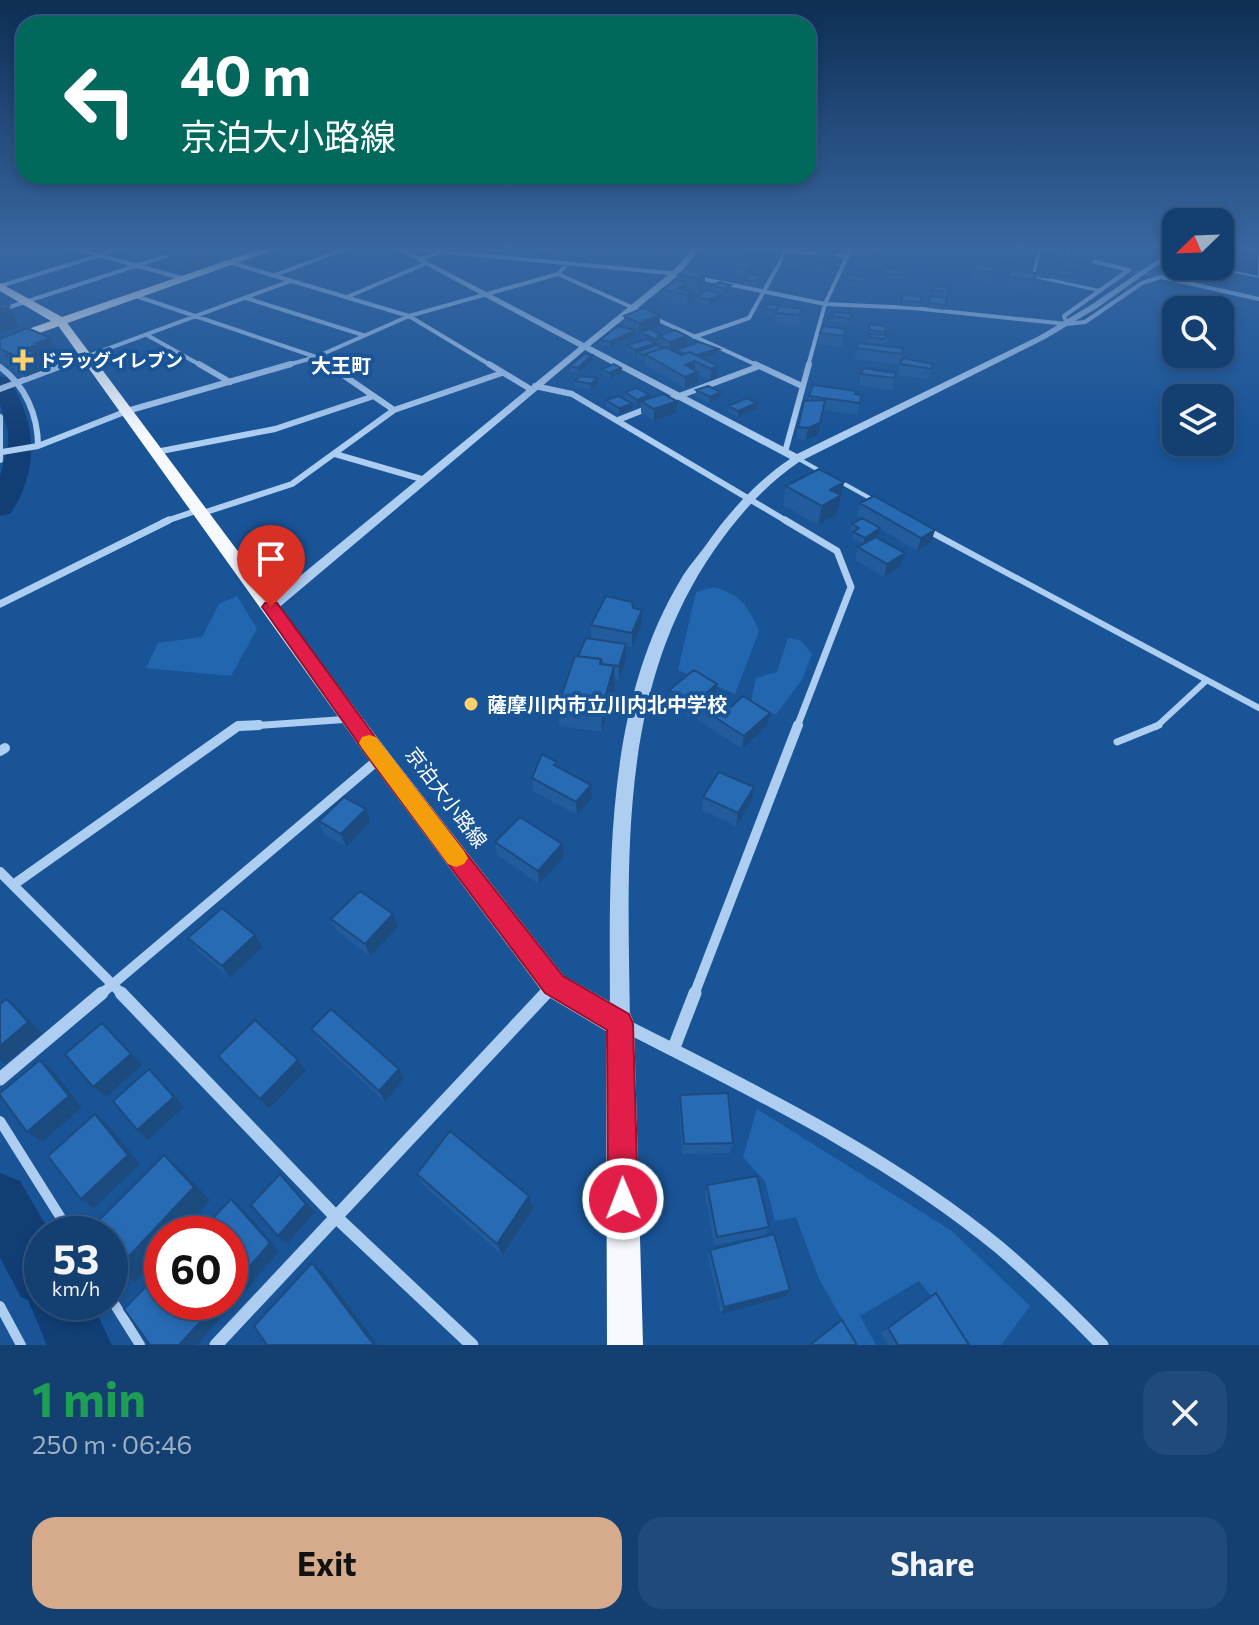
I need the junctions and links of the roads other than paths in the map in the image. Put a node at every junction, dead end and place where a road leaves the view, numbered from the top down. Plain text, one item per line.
1 (39, 309) edge
2 (99, 309) edge
3 (174, 309) edge
4 (216, 309) edge
5 (279, 309) edge
6 (384, 309) edge
7 (434, 309) edge
8 (515, 309) edge
9 (633, 309) edge
10 (636, 309) edge
11 (754, 309) edge
12 (824, 309) edge
13 (920, 309) edge
14 (1075, 309) edge
15 (1089, 309) edge
16 (1104, 309) edge
17 (196, 316) junction
18 (409, 316) junction
19 (61, 322) junction
20 (1067, 324) junction
21 (147, 335) junction
22 (363, 335) junction
23 (694, 337) junction
24 (0, 343) edge
25 (587, 346) junction
26 (87, 357) junction
27 (316, 357) junction
28 (0, 367) edge
29 (757, 367) junction
30 (502, 373) junction
31 (230, 382) junction
32 (15, 384) junction
33 (802, 386) junction
34 (533, 388) junction
35 (0, 389) edge
36 (679, 396) junction
37 (371, 397) junction
38 (394, 410) junction
39 (127, 411) junction
40 (0, 417) edge
41 (618, 420) junction
42 (35, 446) junction
43 (4, 452) junction
44 (156, 452) junction
45 (785, 452) junction
46 (335, 454) junction
47 (797, 458) junction
48 (0, 460) edge
49 (425, 480) junction
50 (749, 499) junction
51 (879, 503) edge
52 (202, 512) junction
53 (920, 526) edge
54 (0, 604) edge
55 (271, 607) junction
56 (1207, 680) junction
57 (1259, 708) edge
58 (352, 719) junction
59 (1117, 742) dead end
60 (380, 758) junction
61 (0, 872) edge
62 (13, 885) junction
63 (113, 984) junction
64 (554, 985) junction
65 (620, 1023) junction
66 (673, 1050) junction
67 (0, 1079) edge
68 (0, 1121) edge
69 (60, 1216) edge
70 (336, 1217) junction
71 (0, 1306) edge
72 (124, 1320) edge
73 (21, 1345) edge
74 (140, 1345) edge
75 (216, 1345) edge
76 (472, 1345) edge
77 (625, 1345) edge
78 (1102, 1345) edge

1 - 19 highway
2 - 19 highway
3 - 17 street
4 - 17 street
5 - 22 street
6 - 18 street
7 - 18 street
8 - 25 street
9 - 25 street
10 - 23 street
11 - 23 street
12 - 33 street
13 - 20 street
14 - 20 street
15 - 20 street
16 - 20 street
17 - 21 street
17 - 27 street
18 - 22 street
18 - 30 street
19 - 24 highway
19 - 26 main road, 京泊大小路線
20 - 47 street
21 - 26 street
21 - 31 street
22 - 27 street
23 - 29 street
25 - 34 street
25 - 36 street
26 - 32 street
26 - 39 main road, 京泊大小路線
27 - 31 street
27 - 37 street
28 - 32 street
29 - 33 street
29 - 36 street
30 - 34 street
30 - 38 street
31 - 39 street
32 - 35 street
32 - 42 street
33 - 45 street
34 - 41 street
34 - 49 street
36 - 41 street
36 - 45 street
37 - 38 street
37 - 44 street
38 - 46 street
39 - 42 street
39 - 44 main road, 京泊大小路線
40 - 43 street
41 - 50 street
42 - 43 street
43 - 48 street
44 - 52 main road, 京泊大小路線
45 - 47 street
46 - 49 street
46 - 52 street
47 - 50 street
47 - 51 lane
49 - 55 street
50 - 65 street
50 - 66 street
52 - 54 street
52 - 55 main road, 京泊大小路線
53 - 56 lane
55 - 58 main road, 京泊大小路線
56 - 57 lane
56 - 59 lane
58 - 60 main road, 京泊大小路線
58 - 62 street
60 - 63 street
60 - 64 main road, 京泊大小路線
61 - 62 street
62 - 63 street
63 - 67 street
63 - 70 street
64 - 65 main road, 京泊大小路線
64 - 70 street
65 - 66 street
65 - 77 main road
66 - 78 street
68 - 69 lane
70 - 75 street
70 - 76 street
71 - 73 lane
72 - 74 lane

